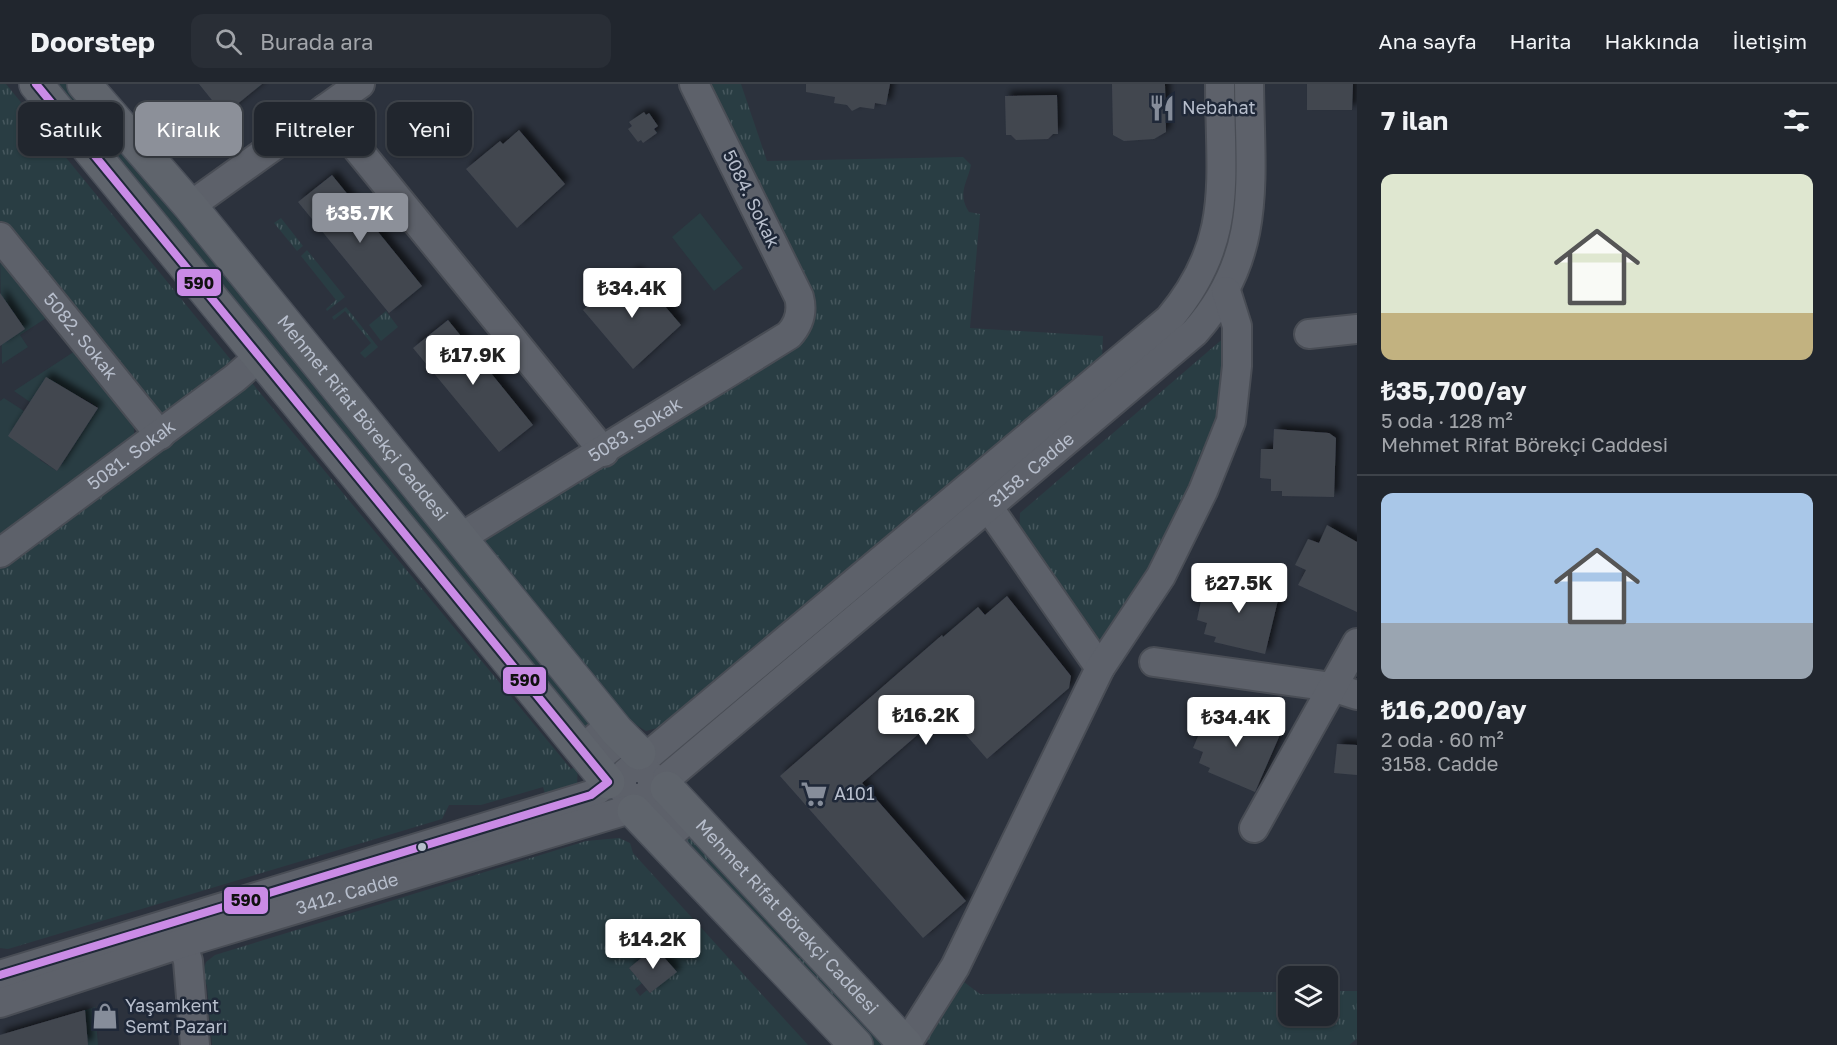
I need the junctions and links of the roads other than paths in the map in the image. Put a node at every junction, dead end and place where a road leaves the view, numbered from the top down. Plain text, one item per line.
1 (36, 84) edge
2 (84, 84) edge
3 (360, 84) edge
4 (694, 84) edge
5 (1220, 84) edge
6 (1249, 84) edge
7 (335, 102) edge
8 (1220, 151) junction
9 (1250, 151) junction
10 (260, 156) edge
11 (363, 156) edge
12 (190, 206) junction
13 (0, 237) edge
14 (1226, 291) junction
15 (800, 315) joint
16 (1357, 329) edge
17 (1309, 334) dead end
18 (260, 356) junction
19 (160, 435) junction
20 (604, 452) junction
21 (990, 508) junction
22 (460, 538) junction
23 (0, 553) edge
24 (1357, 643) edge
25 (1154, 662) dead end
26 (1100, 668) junction
27 (1345, 691) edge
28 (649, 781) junction
29 (608, 782) junction
30 (1254, 828) dead end
31 (179, 933) junction
32 (0, 975) edge
33 (0, 1003) edge
34 (195, 1045) edge
35 (856, 1045) edge
36 (906, 1045) edge

1 - 18 main road
2 - 12 main road, Mehmet Rifat Börekçi Caddesi
3 - 7 street
4 - 15 street, 5084. Sokak
5 - 8 street, 3158. Cadde
6 - 9 street, 3158. Cadde
8 - 9 street
8 - 28 street, 3158. Cadde
9 - 14 street, 3158. Cadde
10 - 12 street
11 - 20 street
12 - 22 main road, Mehmet Rifat Börekçi Caddesi
13 - 19 street, 5082. Sokak
14 - 21 street, 3158. Cadde
14 - 26 street
15 - 20 street, 5083. Sokak
16 - 17 street
18 - 19 street, 5081. Sokak
18 - 29 main road
19 - 23 street, 5081. Sokak
20 - 22 street, 5083. Sokak
21 - 26 street
21 - 28 street, 3158. Cadde
22 - 28 main road, Mehmet Rifat Börekçi Caddesi
24 - 27 street
25 - 27 street
26 - 36 street
27 - 30 street
28 - 29 main road
28 - 31 street, 3412. Cadde
28 - 35 main road, Mehmet Rifat Börekçi Caddesi
28 - 36 main road, Mehmet Rifat Börekçi Caddesi
29 - 31 street, 3412. Cadde
31 - 32 street, 3412. Cadde
31 - 33 street, 3412. Cadde
31 - 34 street

